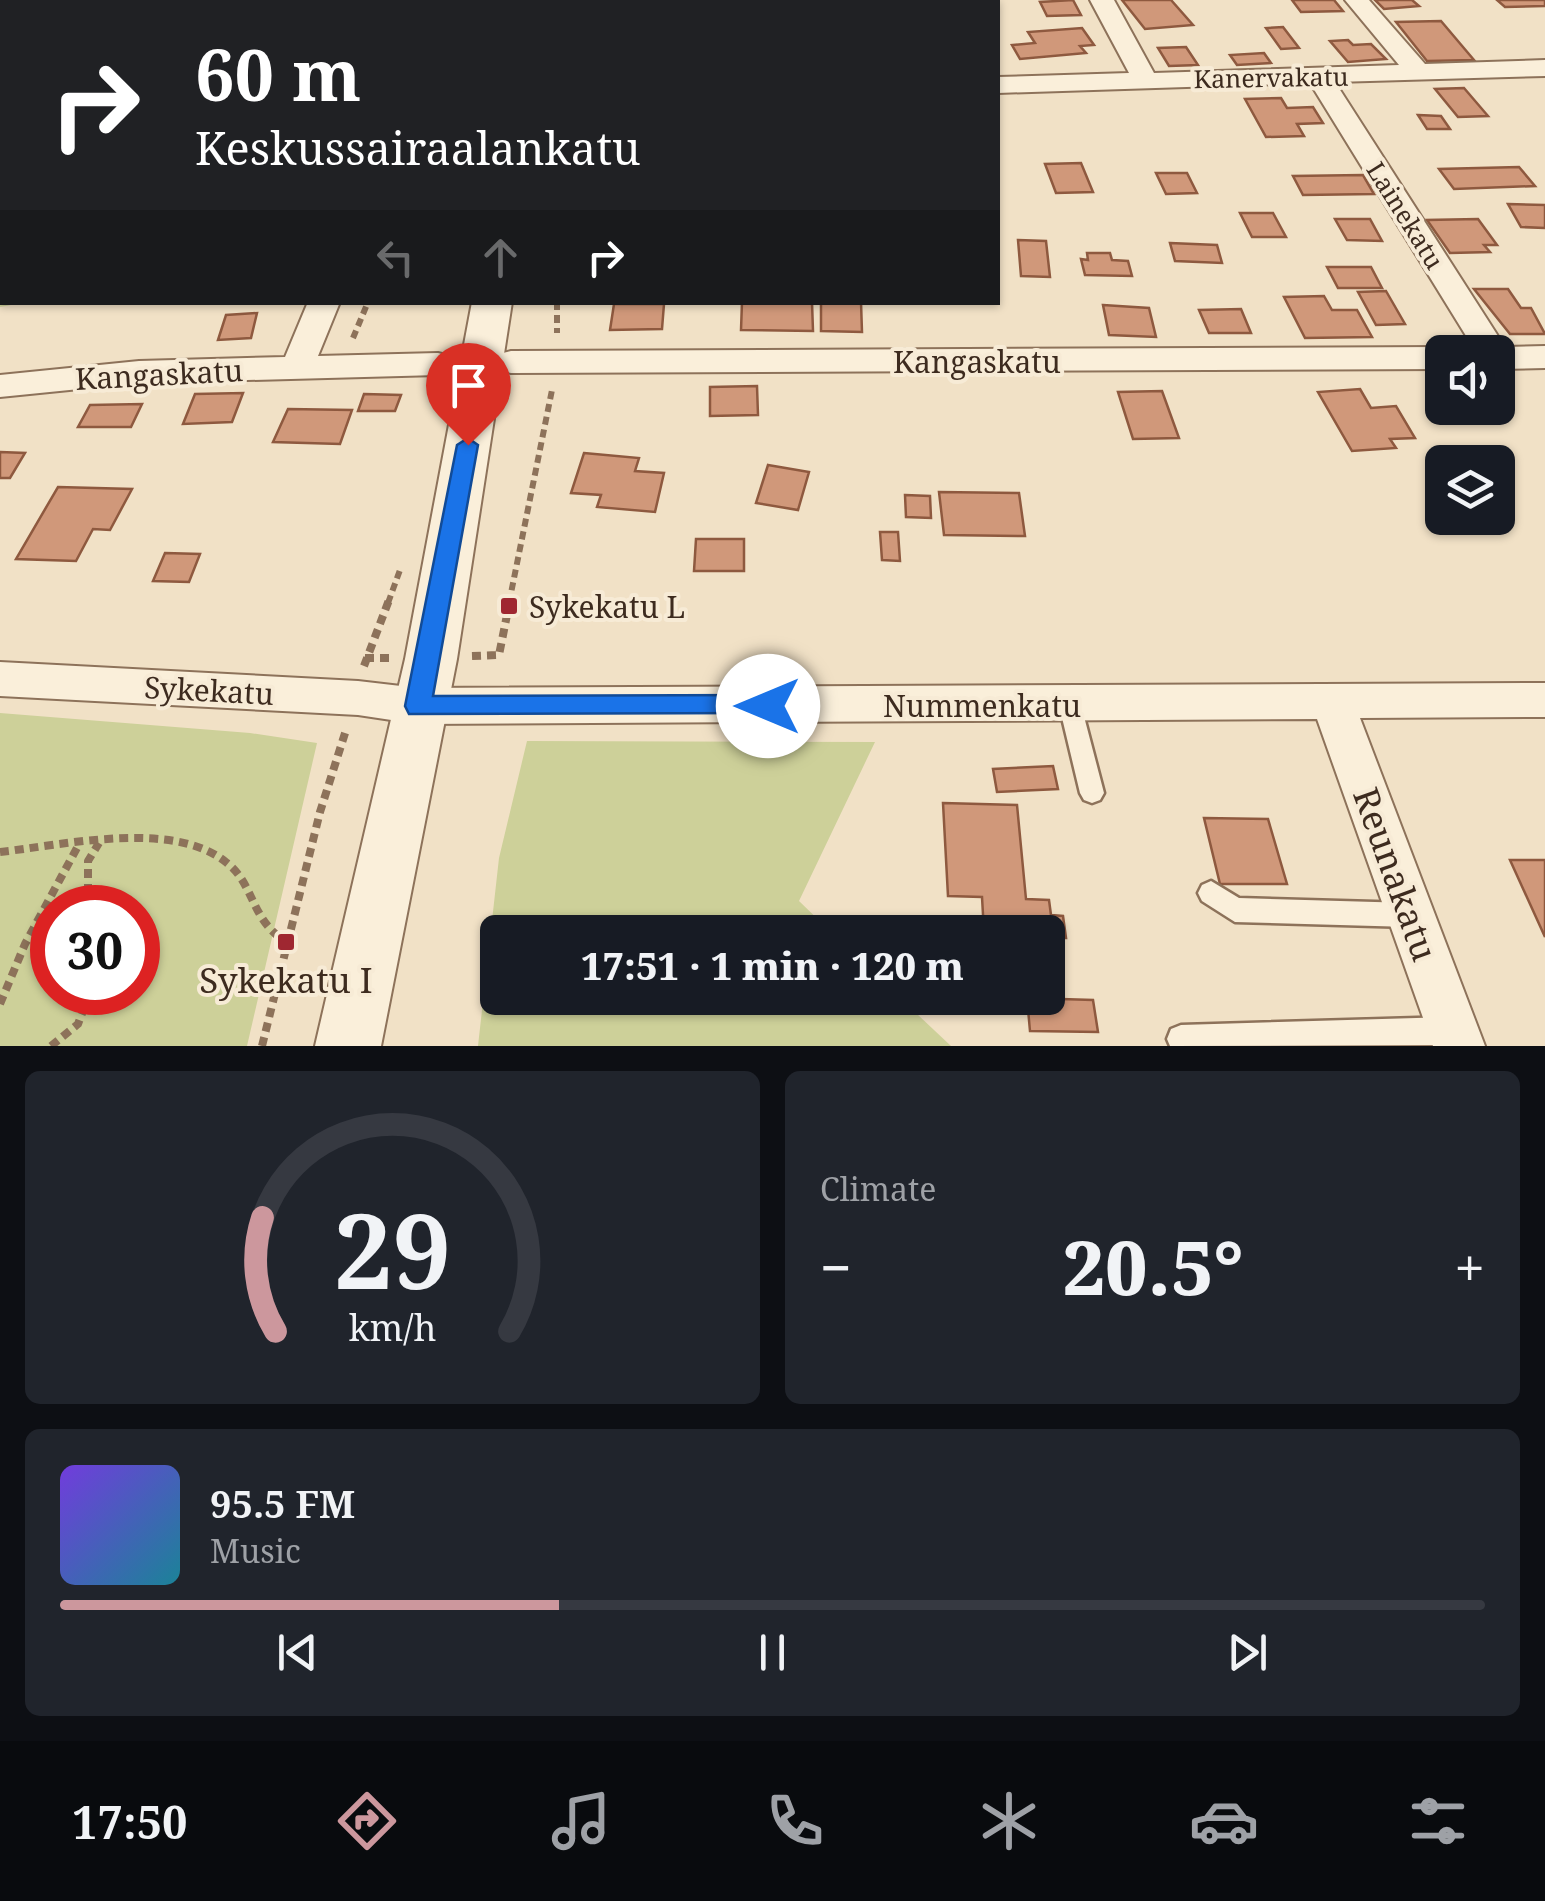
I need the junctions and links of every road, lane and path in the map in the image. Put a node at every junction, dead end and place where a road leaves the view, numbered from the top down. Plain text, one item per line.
1 (1102, 0) edge
2 (1357, 0) edge
3 (1545, 68) edge
4 (1420, 73) junction
5 (1319, 77) junction
6 (1145, 80) junction
7 (1000, 85) edge
8 (323, 305) edge
9 (491, 305) edge
10 (557, 305) edge
11 (1482, 335) edge
12 (1515, 356) edge
13 (1545, 357) edge
14 (1425, 358) edge
15 (511, 362) dead end
16 (558, 363) junction
17 (438, 364) dead end
18 (298, 367) junction
19 (0, 386) edge
20 (366, 658) dead end
21 (0, 678) edge
22 (424, 682) junction
23 (1545, 700) edge
24 (1332, 702) junction
25 (1070, 705) junction
26 (1092, 793) dead end
27 (98, 843) junction
28 (78, 845) junction
29 (0, 852) edge
30 (88, 885) edge
31 (1212, 893) dead end
32 (1412, 915) junction
33 (286, 942) dead end
34 (0, 1004) edge
35 (81, 1015) edge
36 (1180, 1038) dead end
37 (1456, 1039) edge
38 (51, 1046) edge
39 (348, 1046) edge

1 - 6 street
2 - 4 street
3 - 4 street, Kanervakatu
4 - 5 street, Kanervakatu
5 - 6 street, Kanervakatu
5 - 11 street, Lainekatu
6 - 7 street, Kanervakatu
8 - 18 street
9 - 22 street
10 - 16 path
12 - 13 street
14 - 16 street, Kangaskatu
15 - 16 street, Kangaskatu
16 - 22 path
17 - 18 street, Kangaskatu
18 - 19 street, Kangaskatu
20 - 22 path
21 - 22 street, Sykekatu
22 - 25 street, Nummenkatu
22 - 39 street
23 - 24 street, Nummenkatu
24 - 25 street, Nummenkatu
24 - 32 street, Reunakatu
25 - 26 lane
27 - 28 path
27 - 30 path
27 - 33 path
28 - 29 path
28 - 34 path
31 - 32 lane
32 - 37 street, Reunakatu
35 - 38 path
36 - 37 lane

